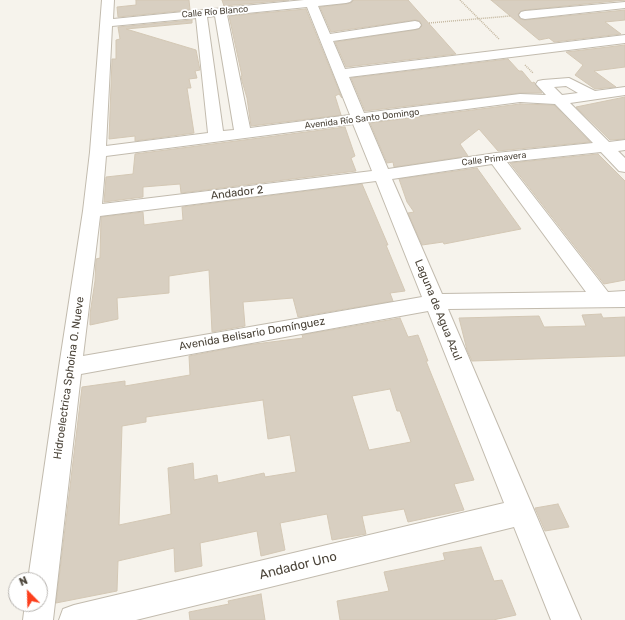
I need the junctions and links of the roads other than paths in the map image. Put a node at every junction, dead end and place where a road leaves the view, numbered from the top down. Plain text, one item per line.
1 (108, 0) edge
2 (346, 0) edge
3 (311, 2) edge
4 (625, 5) edge
5 (220, 11) junction
6 (201, 13) junction
7 (524, 15) road end
8 (108, 23) junction
9 (415, 25) road end
10 (326, 38) junction
11 (625, 40) edge
12 (340, 74) junction
13 (625, 91) edge
14 (593, 96) junction
15 (560, 100) junction
16 (359, 120) junction
17 (243, 134) junction
18 (216, 136) junction
19 (625, 145) edge
20 (605, 147) junction
21 (98, 152) junction
22 (496, 158) junction
23 (625, 167) edge
24 (382, 175) junction
25 (92, 211) junction
26 (602, 299) junction
27 (625, 299) edge
28 (434, 302) junction
29 (70, 367) junction
30 (521, 512) junction
31 (38, 620) edge
32 (74, 620) edge
33 (566, 620) edge

1 - 8 street, Hidroelectrica Sphoina O. Nueve
2 - 3 street, Calle Río Blanco
3 - 5 street, Calle Río Blanco
3 - 10 street, Laguna de Agua Azul
4 - 7 street
5 - 6 street, Calle Río Blanco
5 - 17 street
6 - 8 street, Calle Río Blanco
6 - 18 street
8 - 21 street, Hidroelectrica Sphoina O. Nueve
9 - 10 street
10 - 12 street, Laguna de Agua Azul
11 - 12 street
12 - 16 street, Laguna de Agua Azul
13 - 14 street, Avenida Río Santo Domingo
14 - 15 street, Avenida Río Santo Domingo
14 - 15 street
15 - 16 street, Avenida Río Santo Domingo
15 - 20 street
16 - 17 street, Avenida Río Santo Domingo
16 - 24 street, Laguna de Agua Azul
17 - 18 street, Avenida Río Santo Domingo
18 - 21 street, Avenida Río Santo Domingo
19 - 20 street, Calle Primavera
20 - 22 street, Calle Primavera
20 - 23 street
21 - 25 street, Hidroelectrica Sphoina O. Nueve
22 - 24 street, Calle Primavera
22 - 26 street
24 - 25 street, Andador 2
24 - 28 street, Laguna de Agua Azul
25 - 29 street, Hidroelectrica Sphoina O. Nueve
26 - 27 street, Avenida Belisario Domínguez
26 - 28 street, Avenida Belisario Domínguez
28 - 29 street, Avenida Belisario Domínguez
28 - 30 street, Laguna de Agua Azul
29 - 31 street, Hidroelectrica Sphoina O. Nueve
30 - 32 street, Andador Uno
30 - 33 street, Laguna de Agua Azul

